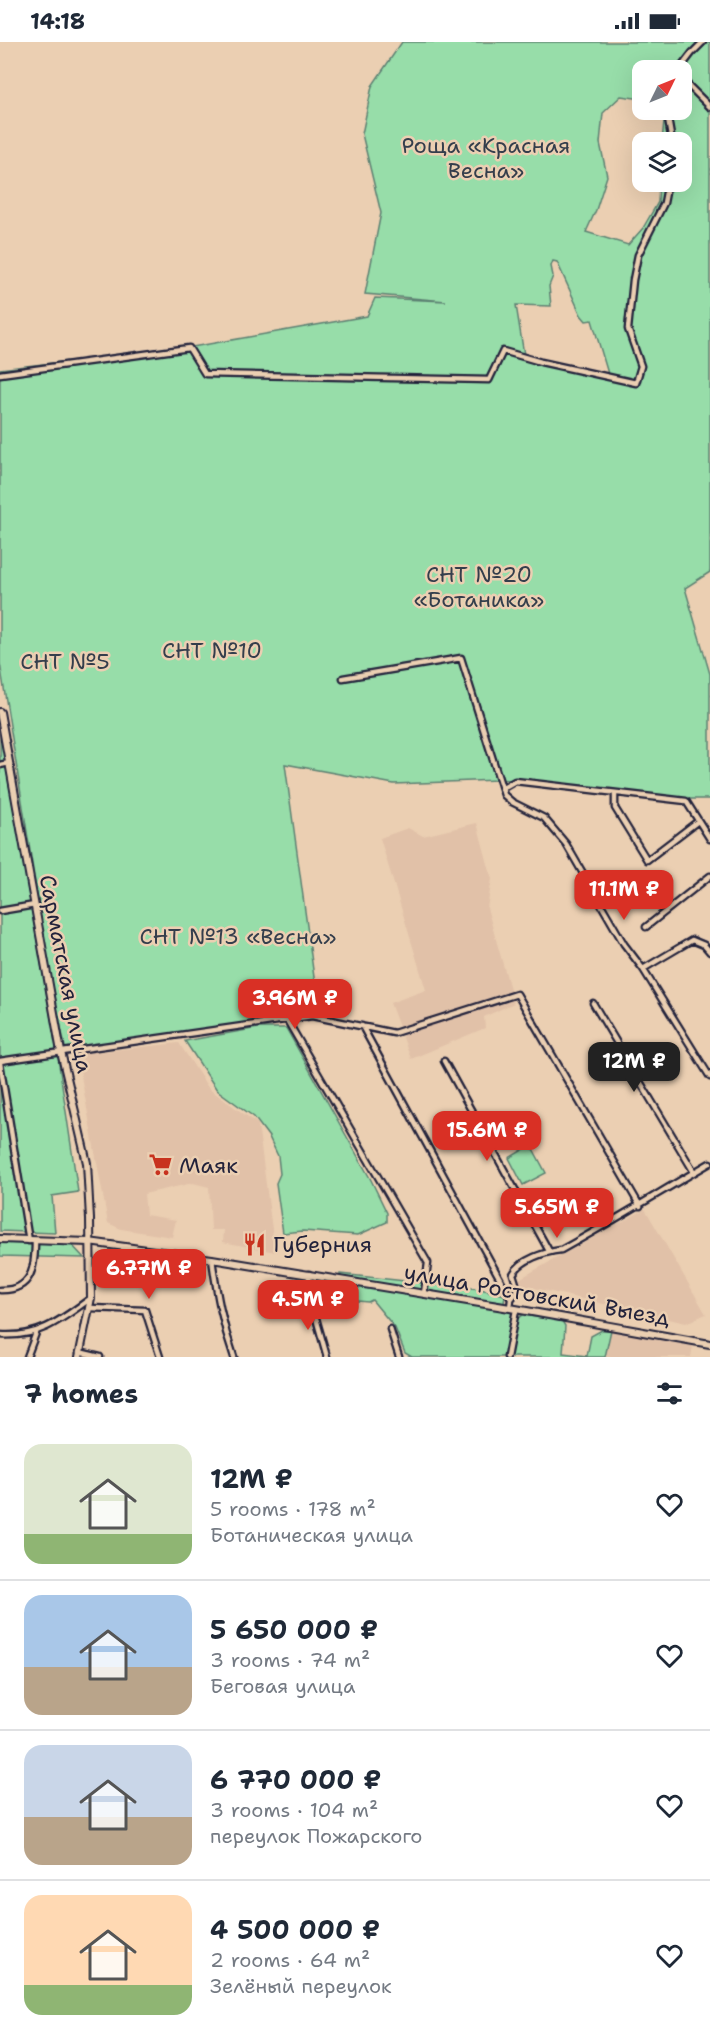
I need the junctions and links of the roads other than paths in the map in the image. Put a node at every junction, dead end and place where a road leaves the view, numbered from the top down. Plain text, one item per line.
1 (703, 42) edge
2 (687, 60) edge
3 (692, 89) edge
4 (710, 107) edge
5 (666, 192) edge
6 (0, 374) edge
7 (343, 678) dead end
8 (0, 712) edge
9 (9, 764) junction
10 (0, 765) edge
11 (503, 788) junction
12 (615, 793) junction
13 (698, 821) junction
14 (710, 839) edge
15 (710, 876) edge
16 (35, 905) junction
17 (0, 911) edge
18 (646, 927) dead end
19 (710, 952) edge
20 (643, 969) junction
21 (593, 1003) dead end
22 (287, 1020) junction
23 (362, 1026) junction
24 (61, 1052) junction
25 (444, 1061) dead end
26 (0, 1062) edge
27 (710, 1077) edge
28 (710, 1162) edge
29 (694, 1172) junction
30 (640, 1206) junction
31 (0, 1239) edge
32 (32, 1241) junction
33 (89, 1242) junction
34 (549, 1251) junction
35 (212, 1259) junction
36 (309, 1274) junction
37 (0, 1290) edge
38 (424, 1294) junction
39 (91, 1298) junction
40 (511, 1299) junction
41 (90, 1308) junction
42 (513, 1309) junction
43 (390, 1329) dead end
44 (36, 1333) junction
45 (0, 1335) edge
46 (710, 1344) edge
47 (79, 1354) edge
48 (27, 1357) edge
49 (100, 1357) edge
50 (160, 1357) edge
51 (234, 1357) edge
52 (327, 1357) edge
53 (399, 1357) edge
54 (507, 1357) edge

1 - 2 street
3 - 4 street
5 - 6 street
7 - 11 street
8 - 9 main road, Сарматская улица
9 - 10 street
9 - 16 main road, Сарматская улица
11 - 12 street
11 - 20 street
12 - 13 street
12 - 13 street
13 - 14 street
15 - 18 street
16 - 17 street
16 - 24 main road, Сарматская улица
19 - 20 street
20 - 27 street
21 - 29 street
22 - 23 street
22 - 24 street
22 - 38 street
23 - 30 street
23 - 40 street
24 - 26 street
24 - 33 main road, Сарматская улица
25 - 34 street
26 - 32 street
28 - 29 street
29 - 30 street
30 - 34 street
31 - 32 main road, улица Ростовский Выезд
32 - 33 main road, улица Ростовский Выезд
32 - 37 street
33 - 35 main road, улица Ростовский Выезд
33 - 39 main road, Сарматская улица
34 - 40 street
35 - 36 main road, улица Ростовский Выезд
35 - 51 street
36 - 38 main road, улица Ростовский Выезд
36 - 52 street
38 - 42 main road, улица Ростовский Выезд
39 - 41 main road, Сарматская улица
39 - 44 street
40 - 42 street
41 - 47 main road, Сарматская улица
41 - 50 street
42 - 46 main road, улица Ростовский Выезд
42 - 54 street
43 - 53 street
44 - 45 street
44 - 48 street
47 - 49 street

